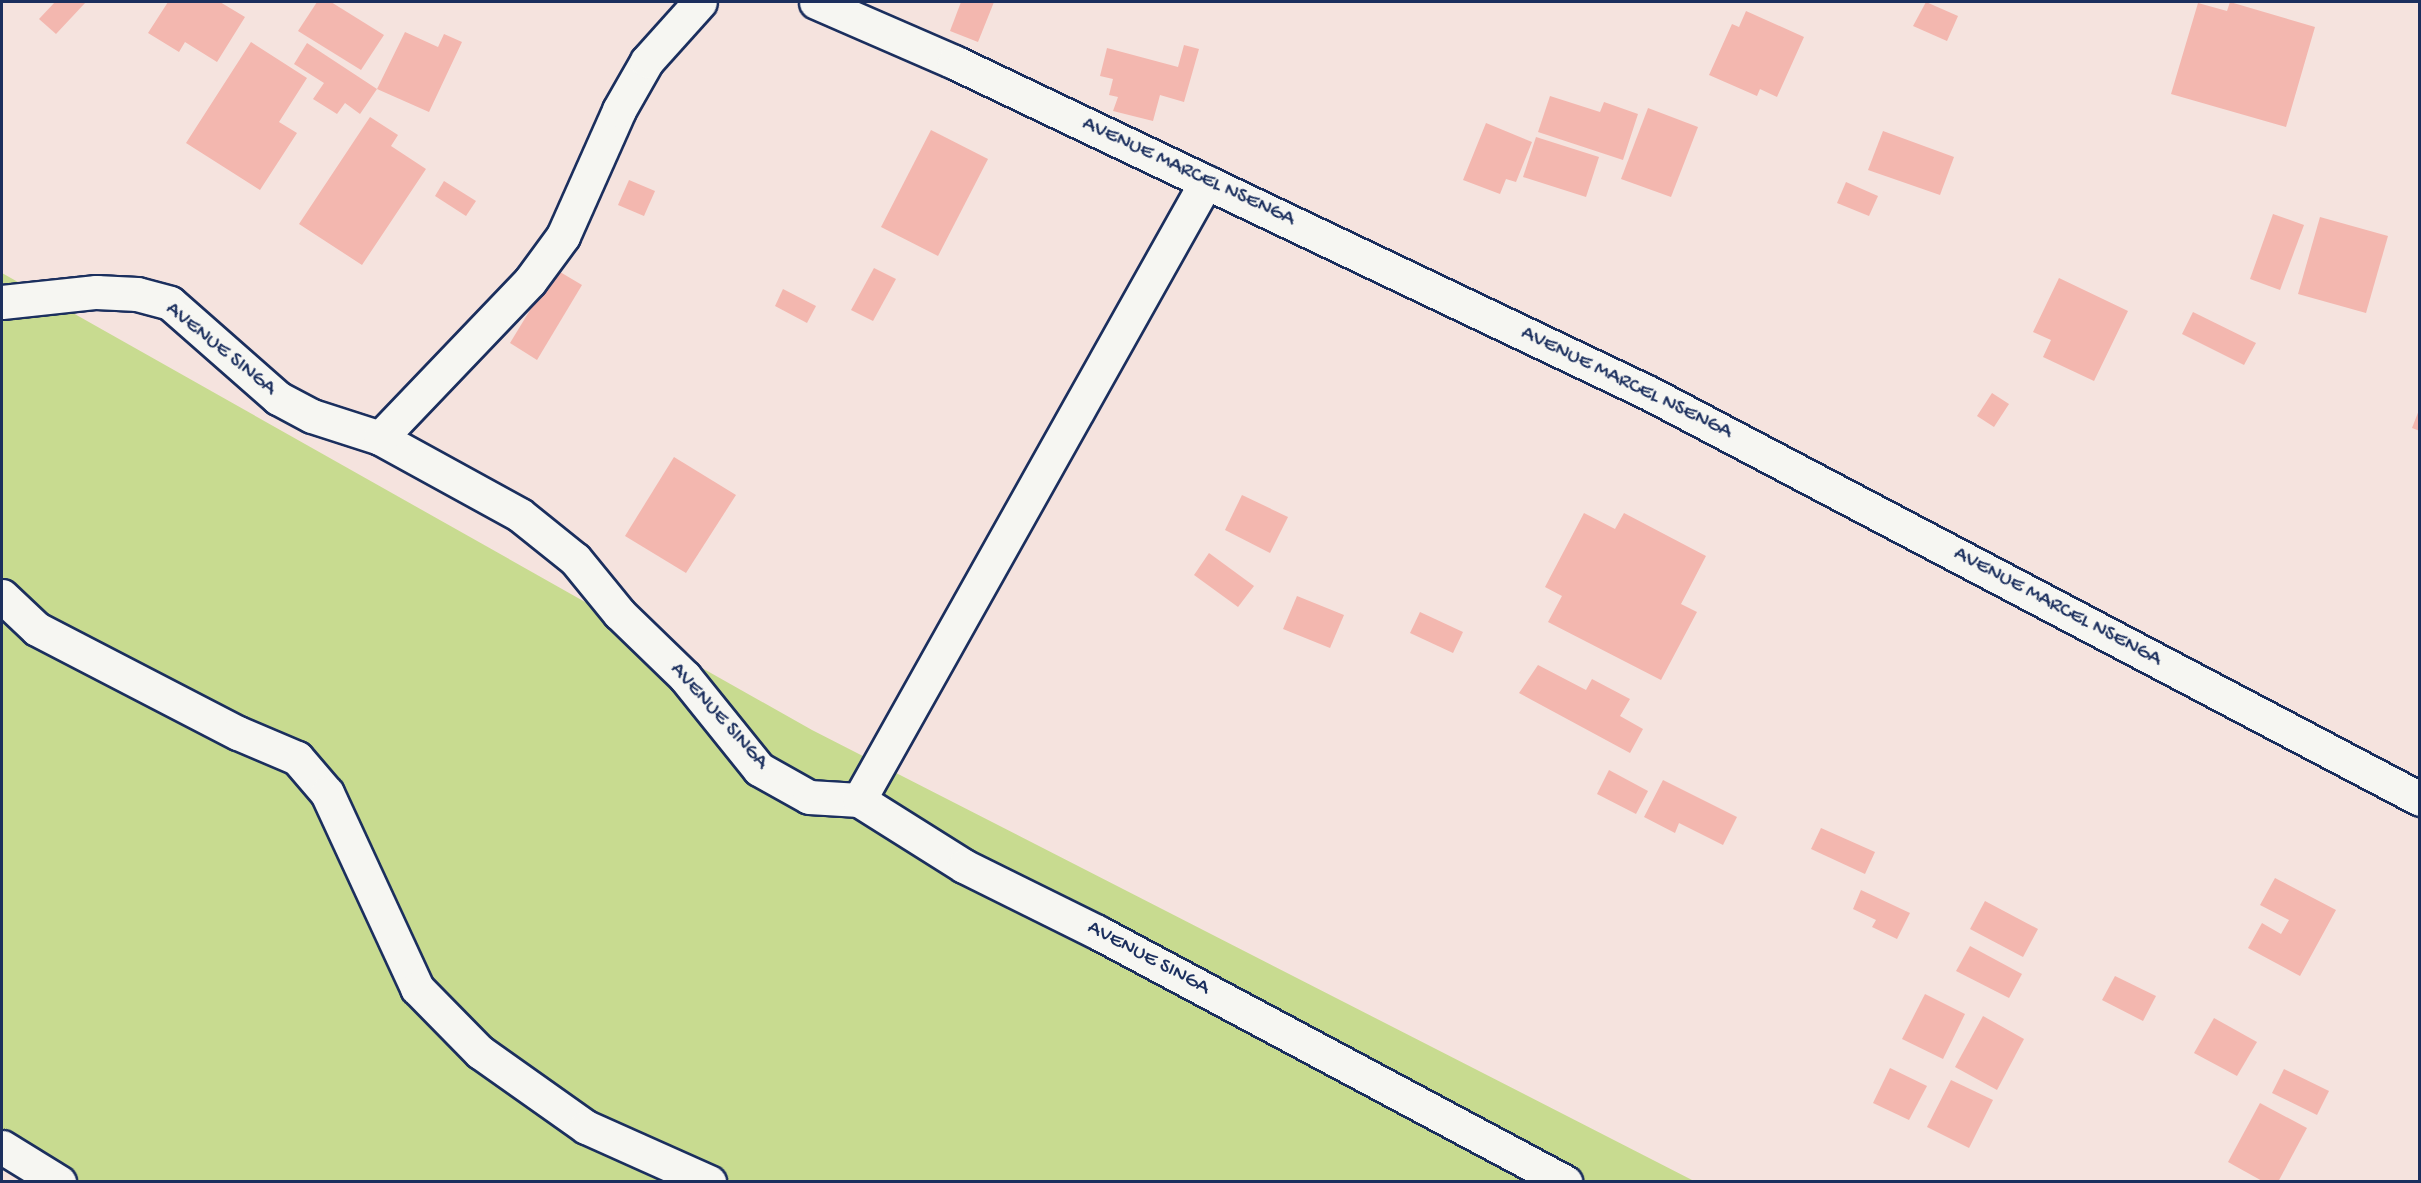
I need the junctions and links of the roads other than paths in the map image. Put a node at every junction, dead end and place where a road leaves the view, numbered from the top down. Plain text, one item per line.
1 (700, 2) edge
2 (816, 2) edge
3 (1206, 182) junction
4 (2, 303) edge
5 (380, 438) junction
6 (2, 596) edge
7 (2420, 798) edge
8 (859, 800) junction
9 (2, 1147) edge
10 (59, 1182) edge
11 (710, 1182) edge
12 (1565, 1182) edge

1 - 5 street
2 - 3 street, AVENUE MARCEL NSENGA
3 - 7 street, AVENUE MARCEL NSENGA
3 - 8 street
4 - 5 street, AVENUE SINGA
5 - 8 street, AVENUE SINGA
6 - 11 street
8 - 12 street, AVENUE SINGA
9 - 10 street

